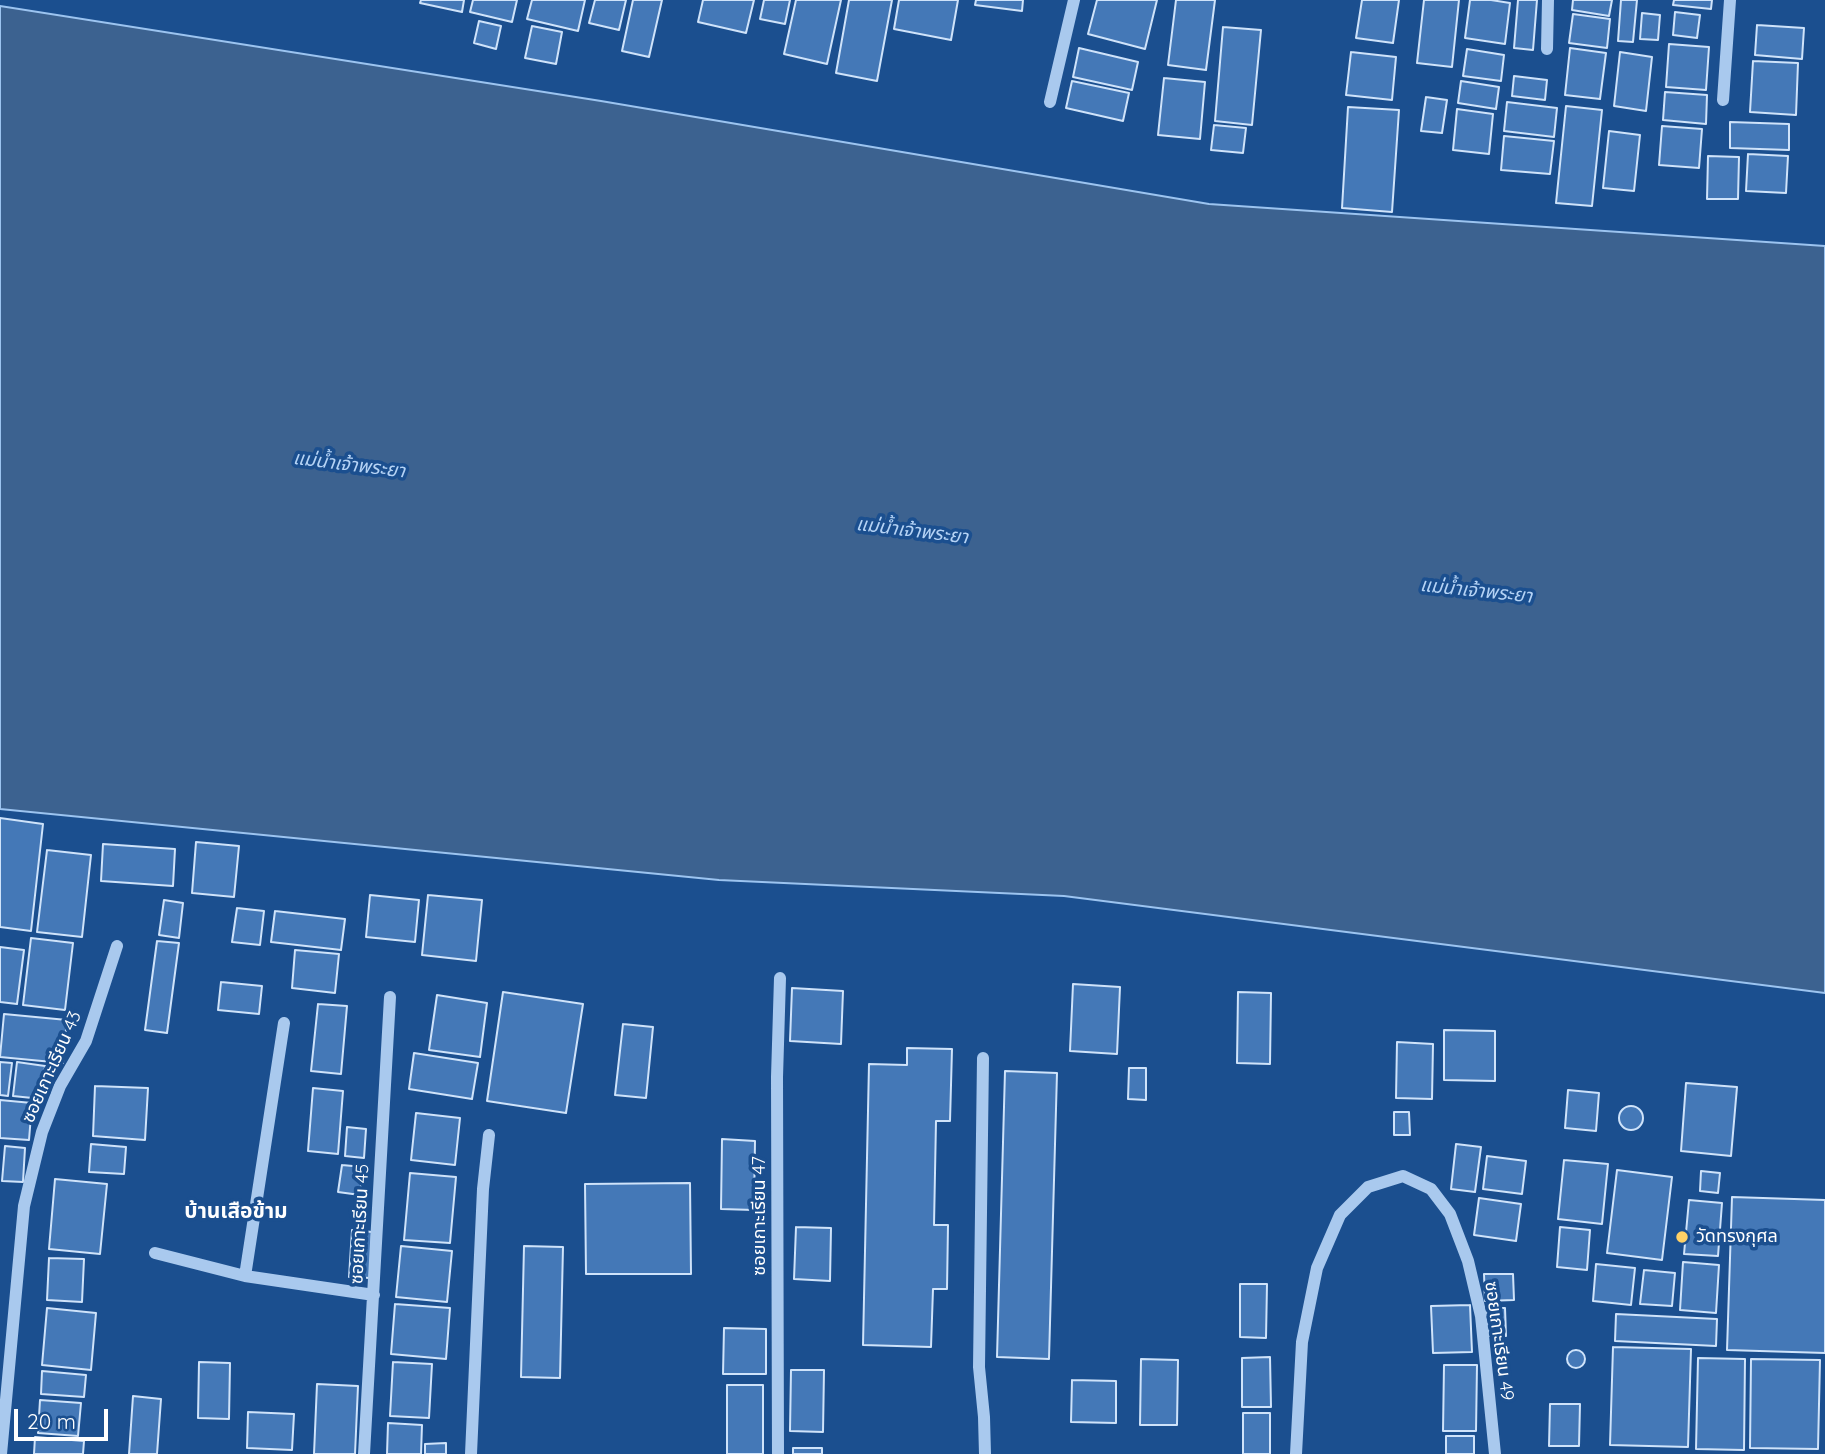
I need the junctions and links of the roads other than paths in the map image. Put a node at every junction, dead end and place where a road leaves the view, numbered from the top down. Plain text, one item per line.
1 (1074, 0) edge
2 (1548, 0) edge
3 (1730, 0) edge
4 (1547, 49) dead end
5 (1723, 100) dead end
6 (1050, 102) dead end
7 (117, 946) dead end
8 (780, 978) dead end
9 (390, 997) dead end
10 (284, 1023) dead end
11 (983, 1058) dead end
12 (489, 1135) dead end
13 (155, 1253) dead end
14 (245, 1276) junction
15 (374, 1295) junction
16 (1, 1454) edge
17 (364, 1454) edge
18 (471, 1454) edge
19 (778, 1454) edge
20 (985, 1454) edge
21 (1296, 1454) edge
22 (1495, 1454) edge

1 - 6 street
2 - 4 street
3 - 5 street
7 - 16 street, ซอยเกาะเรียน 43
8 - 19 street, ซอยเกาะเรียน 47
9 - 15 street, ซอยเกาะเรียน 45
10 - 14 street
11 - 20 street
12 - 18 street
13 - 14 street
14 - 15 street
15 - 17 street, ซอยเกาะเรียน 45
21 - 22 street, ซอยเกาะเรียน 49

